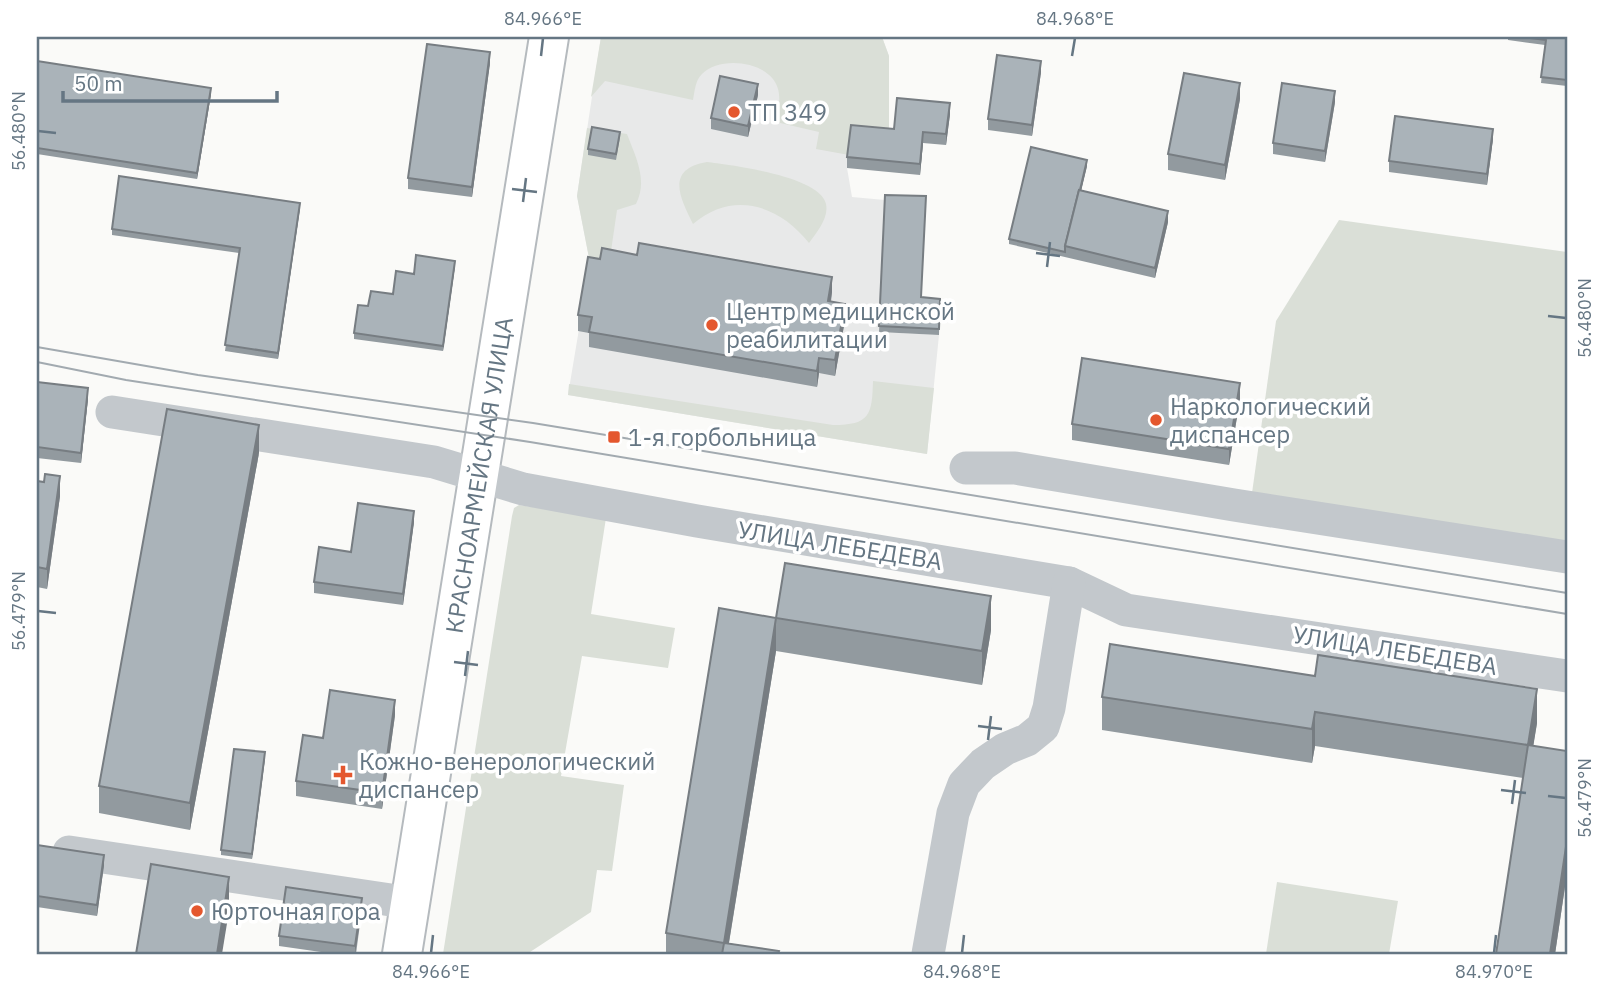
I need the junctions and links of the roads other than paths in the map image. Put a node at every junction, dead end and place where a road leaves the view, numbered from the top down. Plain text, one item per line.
1 (549, 37) edge
2 (112, 412) dead end
3 (966, 468) dead end
4 (480, 476) junction
5 (1567, 556) edge
6 (1069, 583) junction
7 (1567, 676) edge
8 (69, 852) edge
9 (411, 903) junction
10 (402, 954) edge
11 (928, 954) edge

1 - 4 main road, КРАСНОАРМЕЙСКАЯ УЛИЦА
2 - 4 street, УЛИЦА ЛЕБЕДЕВА
3 - 5 street
4 - 6 street, УЛИЦА ЛЕБЕДЕВА
4 - 9 main road, КРАСНОАРМЕЙСКАЯ УЛИЦА
6 - 7 street, УЛИЦА ЛЕБЕДЕВА
6 - 11 street
8 - 9 street
9 - 10 main road, КРАСНОАРМЕЙСКАЯ УЛИЦА

